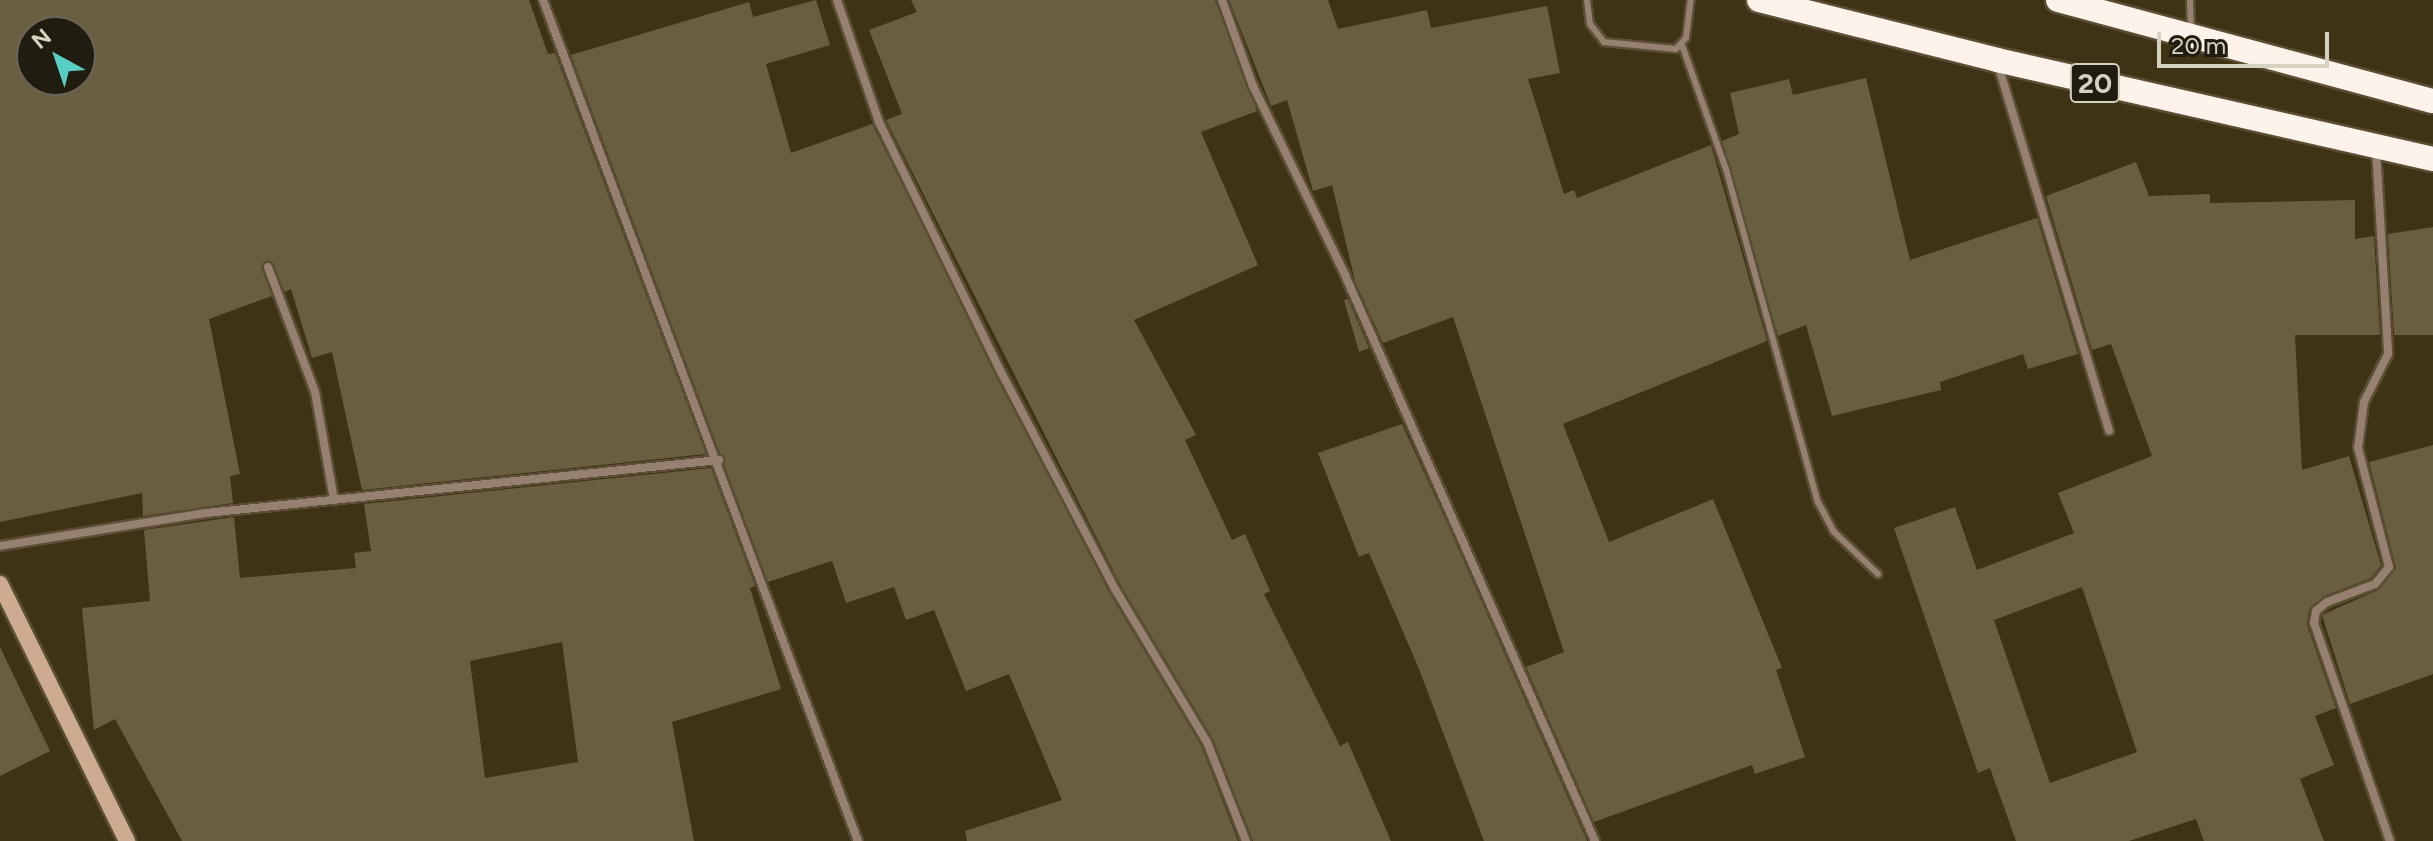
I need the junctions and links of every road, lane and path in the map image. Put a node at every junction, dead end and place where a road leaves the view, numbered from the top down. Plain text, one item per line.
1 (543, 0) edge
2 (837, 0) edge
3 (1222, 0) edge
4 (1587, 0) edge
5 (1691, 0) edge
6 (1759, 0) edge
7 (2058, 0) edge
8 (2190, 0) edge
9 (2191, 33) junction
10 (1682, 45) junction
11 (1997, 60) junction
12 (2433, 101) edge
13 (2376, 148) junction
14 (2433, 159) edge
15 (268, 267) dead end
16 (2109, 431) dead end
17 (719, 460) junction
18 (334, 500) junction
19 (0, 546) edge
20 (1878, 574) dead end
21 (0, 584) edge
22 (127, 841) edge
23 (858, 841) edge
24 (1246, 841) edge
25 (1595, 841) edge
26 (2390, 841) edge

1 - 17 street
2 - 24 street
3 - 25 street
4 - 10 lane
5 - 10 lane
6 - 11 highway, 20
7 - 9 highway, 20
8 - 9 lane
9 - 12 highway, 20
10 - 20 lane
11 - 13 highway, 20
11 - 16 street
13 - 14 highway, 20
13 - 26 street
15 - 18 street
17 - 18 street
17 - 23 street
18 - 19 street
21 - 22 street

